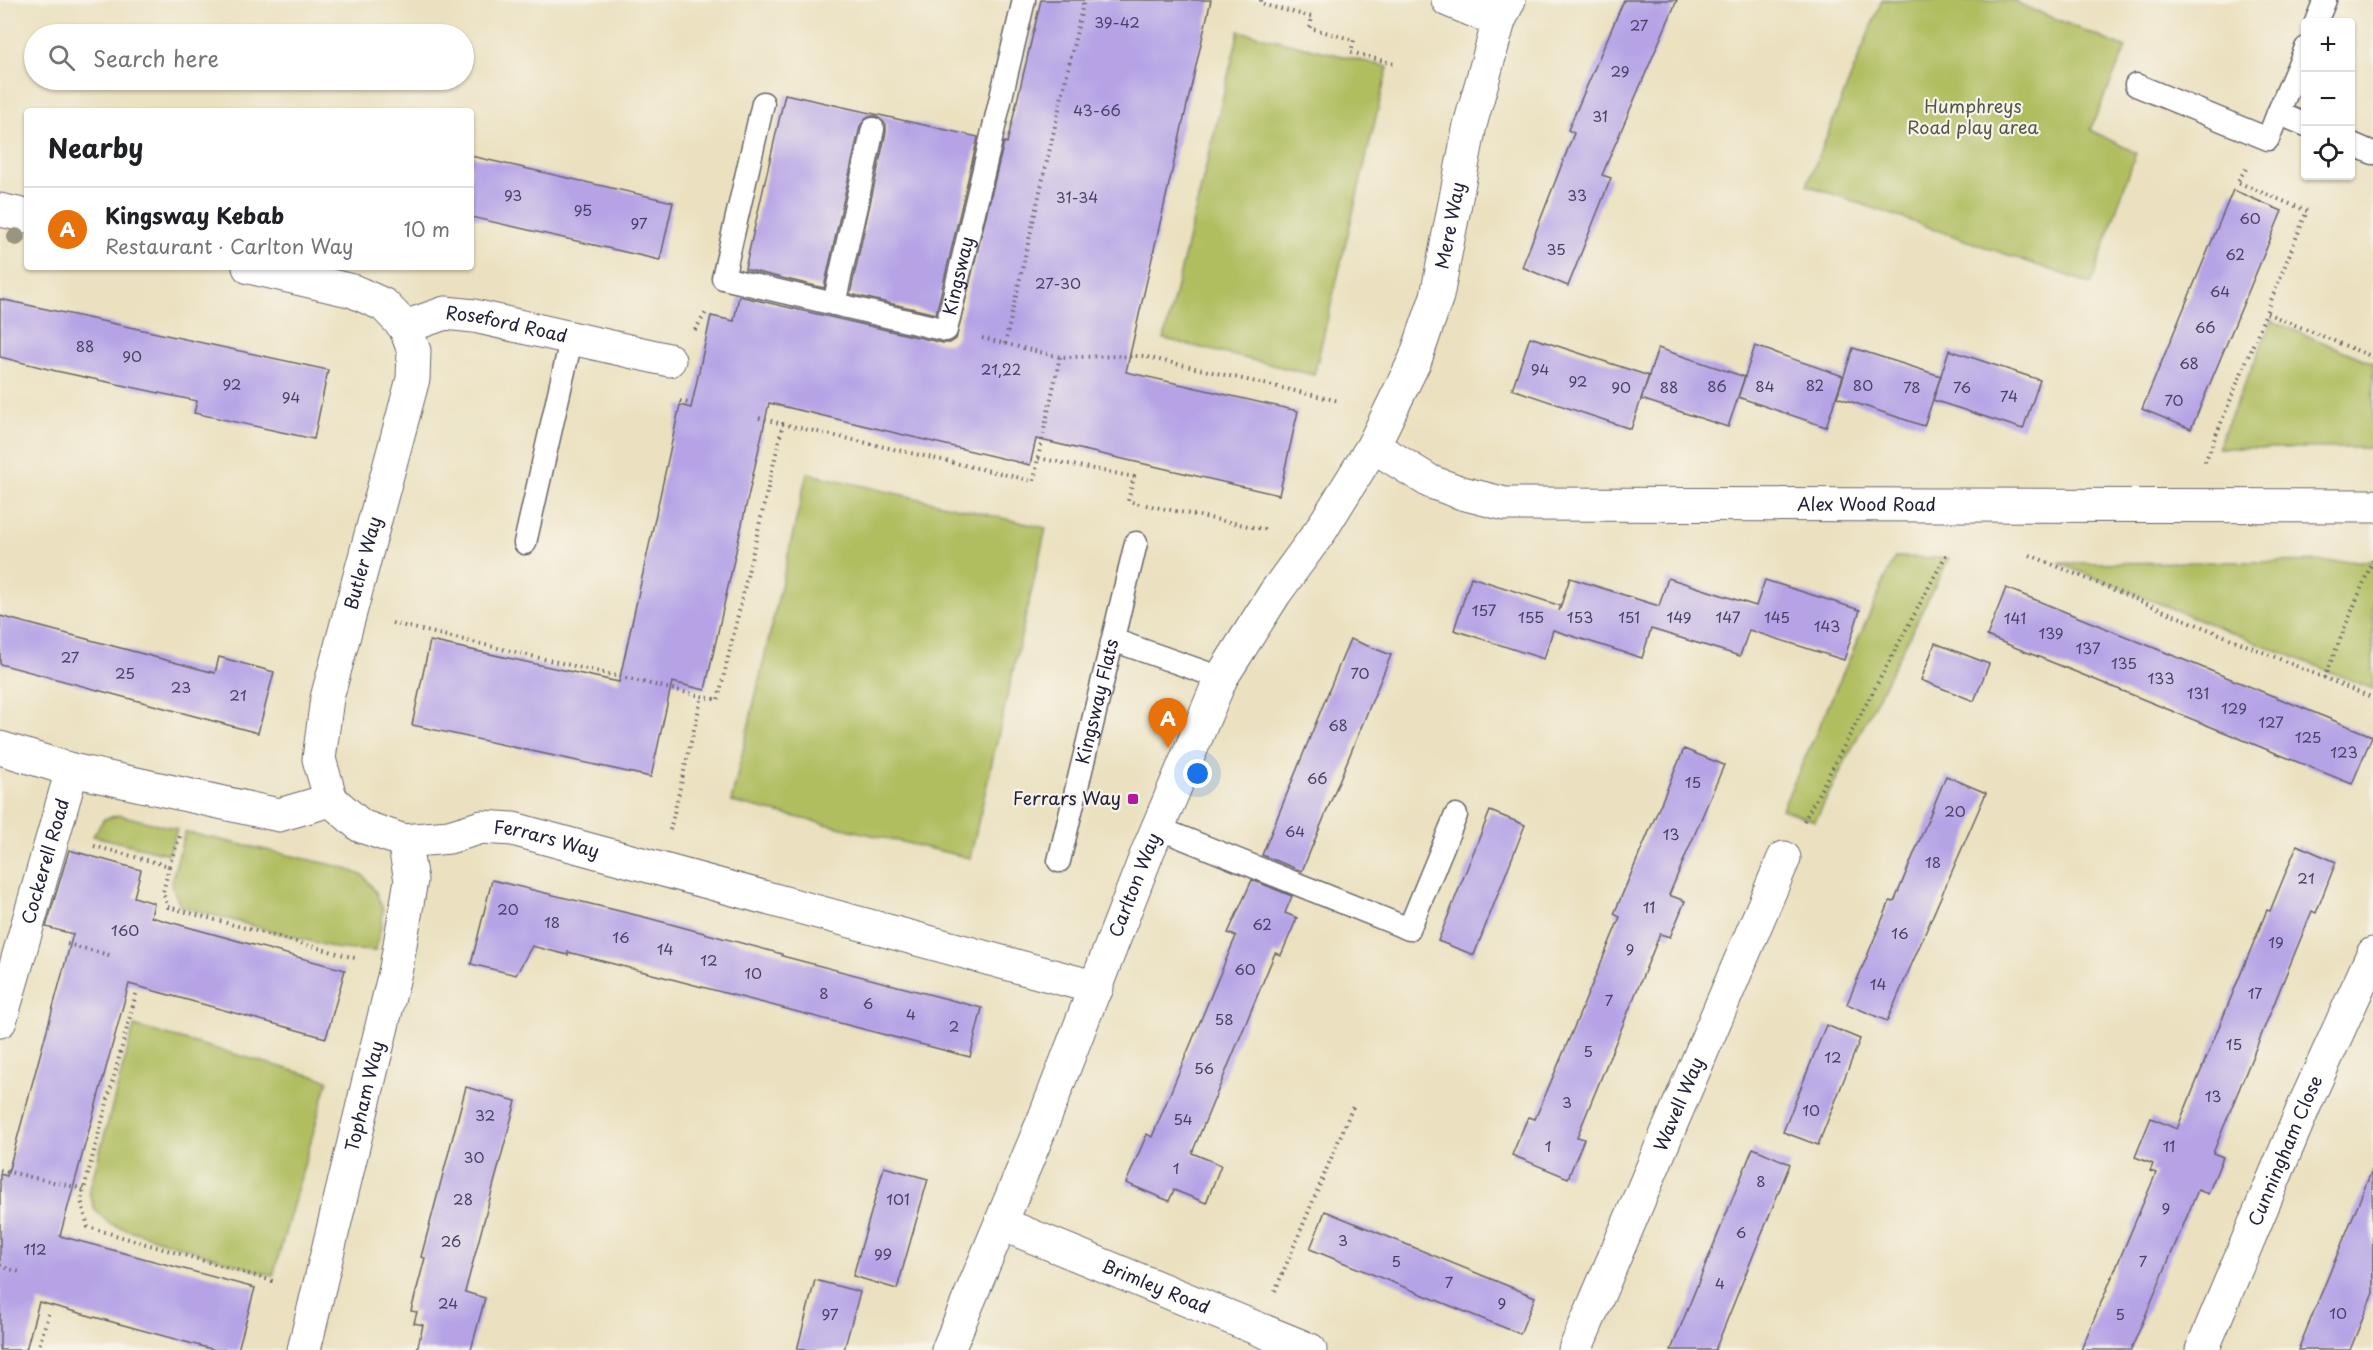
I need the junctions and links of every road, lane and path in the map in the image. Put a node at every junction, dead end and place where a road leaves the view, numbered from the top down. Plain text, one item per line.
1 (1024, 0) edge
2 (1084, 0) edge
3 (1261, 0) edge
4 (1448, 0) edge
5 (2325, 0) edge
6 (1504, 11) edge
7 (2318, 18) edge
8 (2301, 60) edge
9 (1394, 64) dead end
10 (2136, 85) dead end
11 (763, 103) dead end
12 (2278, 113) junction
13 (2301, 122) edge
14 (873, 129) dead end
15 (2268, 139) junction
16 (2355, 145) edge
17 (2373, 153) edge
18 (0, 210) edge
19 (24, 215) edge
20 (262, 270) edge
21 (723, 278) junction
22 (834, 304) junction
23 (2266, 313) junction
24 (405, 327) junction
25 (946, 330) junction
26 (571, 340) junction
27 (1005, 344) junction
28 (1060, 357) junction
29 (2373, 357) edge
30 (669, 360) joint
31 (1339, 401) dead end
32 (759, 418) dead end
33 (783, 424) junction
34 (1373, 446) junction
35 (1038, 458) junction
36 (2191, 506) junction
37 (2373, 506) edge
38 (1272, 531) dead end
39 (525, 543) dead end
40 (1136, 543) dead end
41 (1947, 553) dead end
42 (2030, 555) dead end
43 (2373, 560) edge
44 (350, 613) junction
45 (1113, 640) junction
46 (1221, 678) junction
47 (2324, 678) junction
48 (702, 696) junction
49 (2373, 698) edge
50 (0, 748) edge
51 (72, 770) junction
52 (331, 800) junction
53 (1456, 814) dead end
54 (1158, 828) junction
55 (53, 833) junction
56 (404, 841) junction
57 (1784, 858) joint
58 (1059, 861) dead end
59 (660, 869) junction
60 (2373, 954) edge
61 (396, 968) junction
62 (1097, 988) junction
63 (136, 994) dead end
64 (0, 1021) edge
65 (1354, 1104) dead end
66 (0, 1170) edge
67 (84, 1189) junction
68 (1002, 1224) junction
69 (0, 1266) edge
70 (23, 1273) dead end
71 (319, 1293) junction
72 (49, 1311) dead end
73 (1259, 1328) junction
74 (38, 1350) edge
75 (304, 1350) edge
76 (948, 1350) edge
77 (1310, 1350) edge
78 (1575, 1350) edge
79 (2202, 1350) edge

1 - 25 lane, Kingsway
2 - 27 path
3 - 9 path
4 - 6 street
5 - 7 lane
6 - 34 street, Mere Way
8 - 12 lane
10 - 15 lane
11 - 21 lane
12 - 13 lane
12 - 15 lane
14 - 22 lane
15 - 23 path
16 - 17 lane
18 - 19 street
20 - 24 street
21 - 22 lane, Kingsway
21 - 30 path
22 - 25 lane, Kingsway
23 - 29 path
23 - 36 path
24 - 26 street, Roseford Road
24 - 44 street, Butler Way
25 - 27 path
26 - 30 street, Roseford Road
26 - 39 lane
27 - 28 path
28 - 31 path
28 - 35 path
32 - 33 path
33 - 35 path
33 - 48 path
34 - 36 street, Alex Wood Road
34 - 46 street, Carlton Way
35 - 38 path
36 - 37 street, Alex Wood Road
40 - 45 lane, Kingsway Flats
41 - 57 path
42 - 47 path
43 - 47 path
44 - 48 path
44 - 52 street, Butler Way
45 - 46 lane
45 - 58 lane, Kingsway Flats
46 - 54 street, Carlton Way
47 - 49 path
48 - 59 path
50 - 51 street
51 - 52 street
51 - 55 street, Cockerell Road
52 - 56 street, Ferrars Way
53 - 54 lane
54 - 62 street, Carlton Way
55 - 61 path
55 - 64 street, Cockerell Road
56 - 59 street, Ferrars Way
56 - 61 street, Topham Way
57 - 78 street, Wavell Way
59 - 62 street, Ferrars Way
60 - 79 street, Cunningham Close
61 - 71 street, Topham Way
62 - 68 street, Carlton Way
63 - 67 path
65 - 73 path
66 - 67 path
67 - 71 path
68 - 73 street, Brimley Road
68 - 76 street, Carlton Way
69 - 70 path
71 - 75 street, Topham Way
72 - 74 path
73 - 77 street, Brimley Road

